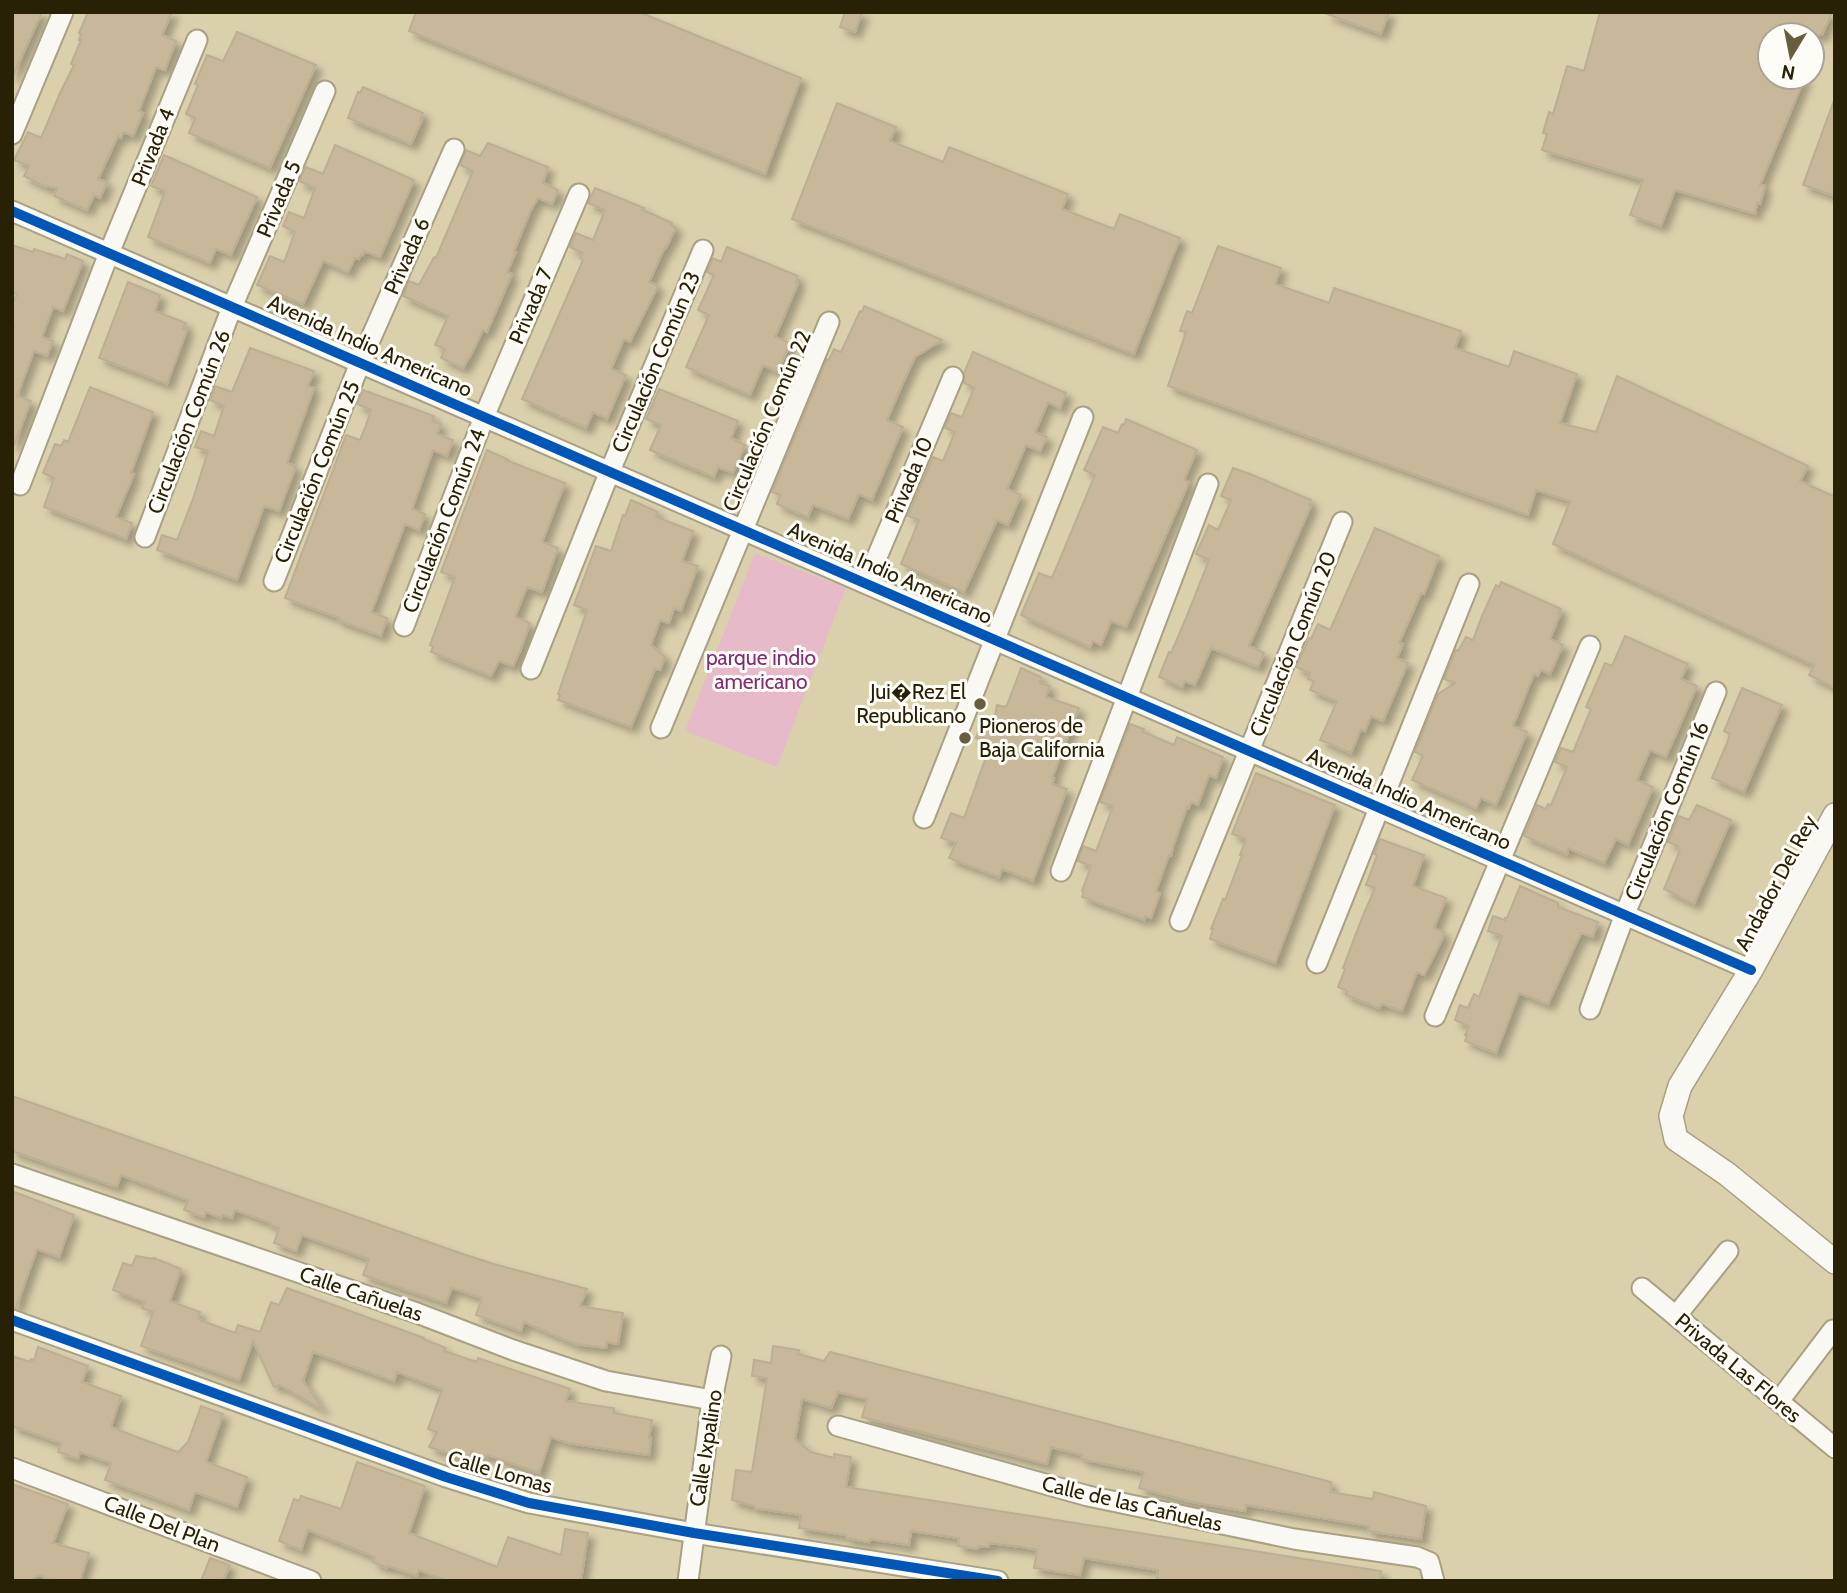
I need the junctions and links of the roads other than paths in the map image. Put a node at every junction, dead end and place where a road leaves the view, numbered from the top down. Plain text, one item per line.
1 (63, 12) edge
2 (197, 40) dead end
3 (325, 91) dead end
4 (12, 135) edge
5 (454, 149) dead end
6 (579, 194) dead end
7 (12, 211) edge
8 (703, 250) dead end
9 (109, 253) junction
10 (232, 307) junction
11 (829, 322) dead end
12 (360, 363) junction
13 (953, 377) dead end
14 (484, 417) junction
15 (1083, 417) dead end
16 (610, 471) junction
17 (1208, 484) dead end
18 (20, 485) dead end
19 (1342, 522) dead end
20 (743, 530) junction
21 (145, 537) dead end
22 (274, 581) dead end
23 (866, 583) junction
24 (1469, 584) dead end
25 (404, 626) dead end
26 (994, 639) junction
27 (1590, 646) dead end
28 (531, 668) dead end
29 (1716, 692) dead end
30 (1127, 697) junction
31 (662, 728) dead end
32 (1249, 750) junction
33 (1379, 807) junction
34 (1835, 815) edge
35 (924, 818) dead end
36 (1500, 860) junction
37 (1061, 871) dead end
38 (1625, 914) junction
39 (1180, 921) dead end
40 (1317, 963) dead end
41 (1751, 970) junction
42 (1590, 1009) dead end
43 (1435, 1016) dead end
44 (12, 1174) edge
45 (1728, 1251) dead end
46 (1835, 1262) edge
47 (1642, 1288) dead end
48 (1676, 1316) junction
49 (12, 1320) edge
50 (1833, 1330) dead end
51 (721, 1356) dead end
52 (712, 1400) junction
53 (1779, 1401) junction
54 (838, 1426) dead end
55 (1835, 1448) edge
56 (12, 1468) edge
57 (694, 1533) junction
58 (1432, 1572) edge
59 (311, 1581) edge
60 (688, 1581) edge
61 (998, 1581) edge

1 - 4 street
2 - 9 street, Privada 4
3 - 10 street, Privada 5
5 - 12 street, Privada 6
6 - 14 street, Privada 7
7 - 9 street, Avenida Indio Americano
8 - 16 street, Circulación Común 23
9 - 10 street, Avenida Indio Americano
9 - 18 street, Privada 4
10 - 12 street, Avenida Indio Americano
10 - 21 street, Circulación Común 26
11 - 20 street, Circulación Común 22
12 - 14 street, Avenida Indio Americano
12 - 22 street, Circulación Común 25
13 - 23 street, Privada 10
14 - 16 street, Avenida Indio Americano
14 - 25 street, Circulación Común 24
15 - 26 street
16 - 20 street, Avenida Indio Americano
16 - 28 street, Circulación Común 23
17 - 30 street
19 - 32 street, Circulación Común 20
20 - 23 street, Avenida Indio Americano
20 - 31 street, Circulación Común 22
23 - 26 street, Avenida Indio Americano
24 - 33 street
26 - 30 street, Avenida Indio Americano
26 - 35 street
27 - 36 street
29 - 38 street, Circulación Común 16
30 - 32 street, Avenida Indio Americano
30 - 37 street
32 - 33 street, Avenida Indio Americano
32 - 39 street, Circulación Común 20
33 - 36 street, Avenida Indio Americano
33 - 40 street
34 - 41 street, Andador Del Rey
36 - 38 street, Avenida Indio Americano
36 - 43 street
38 - 41 street, Avenida Indio Americano
38 - 42 street, Circulación Común 16
41 - 46 street, Andador Del Rey
44 - 52 street, Calle Cañuelas
45 - 48 street
47 - 48 street, Privada Las Flores
48 - 53 street, Privada Las Flores
49 - 57 street, Calle Lomas
50 - 53 street
51 - 52 street, Calle Ixpalino
52 - 57 street, Calle Ixpalino
53 - 55 street, Privada Las Flores
54 - 58 street, Calle de las Cañuelas
56 - 59 street, Calle Del Plan
57 - 60 street, Calle Ixpalino
57 - 61 street, Calle Lomas

